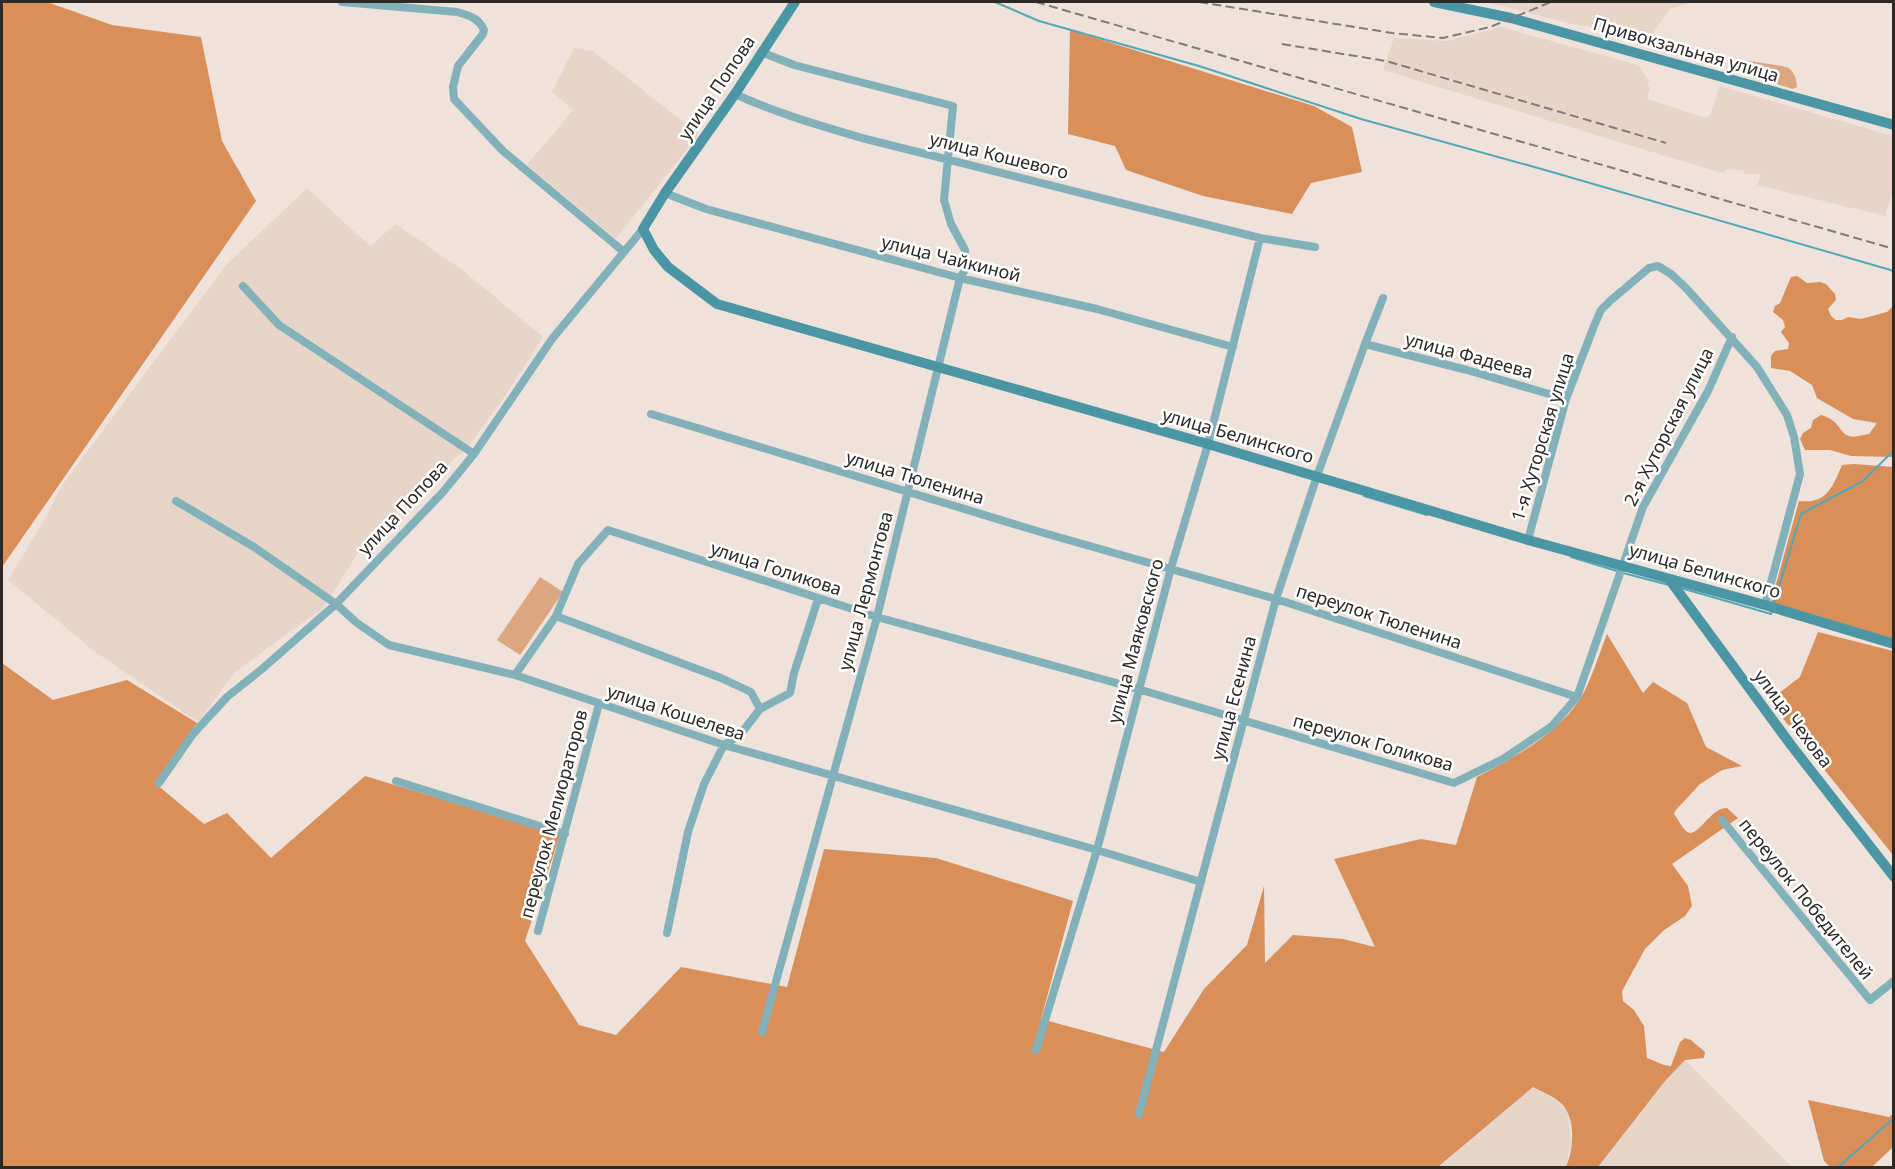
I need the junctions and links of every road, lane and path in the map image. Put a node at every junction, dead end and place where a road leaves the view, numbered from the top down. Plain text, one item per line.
1 (342, 2) edge
2 (795, 2) edge
3 (1434, 2) edge
4 (761, 52) junction
5 (735, 94) junction
6 (1893, 125) edge
7 (948, 159) junction
8 (665, 193) junction
9 (643, 229) junction
10 (1260, 238) junction
11 (1315, 247) dead end
12 (624, 252) junction
13 (960, 278) junction
14 (243, 286) dead end
15 (1383, 298) dead end
16 (1732, 338) junction
17 (1365, 344) junction
18 (1233, 347) junction
19 (937, 368) junction
20 (1566, 399) junction
21 (651, 414) dead end
22 (1208, 444) junction
23 (474, 454) junction
24 (1317, 476) junction
25 (908, 492) junction
26 (176, 501) dead end
27 (1528, 540) junction
28 (1624, 565) junction
29 (1171, 568) junction
30 (1669, 579) junction
31 (818, 599) junction
32 (1276, 599) junction
33 (336, 603) junction
34 (1765, 605) junction
35 (556, 616) junction
36 (877, 617) junction
37 (1893, 644) edge
38 (515, 675) junction
39 (1138, 689) junction
40 (1577, 697) junction
41 (599, 704) junction
42 (760, 709) junction
43 (1244, 722) junction
44 (724, 745) junction
45 (831, 777) junction
46 (396, 781) dead end
47 (159, 783) dead end
48 (1722, 820) dead end
49 (565, 834) junction
50 (1097, 850) junction
51 (1893, 877) edge
52 (1201, 882) junction
53 (538, 931) dead end
54 (667, 933) dead end
55 (1893, 981) edge
56 (762, 1032) dead end
57 (1036, 1050) dead end
58 (1139, 1114) dead end

1 - 12 street
2 - 4 street, улица Попова
3 - 6 street, Привокзальная улица
4 - 5 street, улица Попова
4 - 7 street, улица Лермонтова
5 - 7 street, улица Кошевого
5 - 8 street, улица Попова
7 - 10 street, улица Кошевого
7 - 13 street, улица Лермонтова
8 - 9 street
8 - 13 street, улица Чайкиной
9 - 12 street, улица Попова
9 - 19 street, улица Белинского
10 - 11 street, улица Кошевого
10 - 18 street, улица Маяковского
12 - 23 street, улица Попова
13 - 18 street, улица Чайкиной
13 - 19 street, улица Лермонтова
14 - 23 street
15 - 17 street, улица Есенина
16 - 20 street, 1-я Хуторская улица
16 - 28 street, 2-я Хуторская улица
16 - 34 street
17 - 20 street, улица Фадеева
17 - 24 street, улица Есенина
18 - 22 street, улица Маяковского
19 - 22 street, улица Белинского
19 - 25 street, улица Лермонтова
20 - 27 street, 1-я Хуторская улица
21 - 25 street, улица Тюленина
22 - 24 street, улица Белинского
22 - 29 street, улица Маяковского
23 - 33 street, улица Попова
24 - 27 street, улица Белинского
24 - 32 street, улица Есенина
25 - 29 street, улица Тюленина
25 - 36 street, улица Лермонтова
26 - 33 street, улица Кошелева
27 - 28 street, улица Белинского
28 - 30 street, улица Белинского
28 - 40 street, 2-я Хуторская улица
29 - 32 street, переулок Тюленина
29 - 39 street, улица Маяковского
30 - 34 street, улица Белинского
30 - 51 street, улица Чехова
31 - 35 street, улица Голикова
31 - 36 street, улица Голикова
31 - 42 street
32 - 40 street, переулок Тюленина
32 - 43 street, улица Есенина
33 - 38 street, улица Кошелева
33 - 47 street, улица Попова
34 - 37 street, улица Белинского
35 - 38 street, улица Голикова
35 - 42 street
36 - 39 street, улица Голикова
36 - 45 street, улица Лермонтова
38 - 41 street, улица Кошелева
39 - 43 street, переулок Голикова
39 - 50 street, улица Маяковского
40 - 43 street, переулок Голикова
41 - 44 street, улица Кошелева
41 - 49 street, переулок Мелиораторов
42 - 44 street
43 - 52 street, улица Есенина
44 - 45 street, улица Кошелева
44 - 54 street
45 - 50 street, улица Кошелева
45 - 56 street, улица Лермонтова
46 - 49 street
48 - 55 street, переулок Победителей
49 - 53 street, переулок Мелиораторов
50 - 52 street, улица Кошелева
50 - 57 street, улица Маяковского
52 - 58 street, улица Есенина

